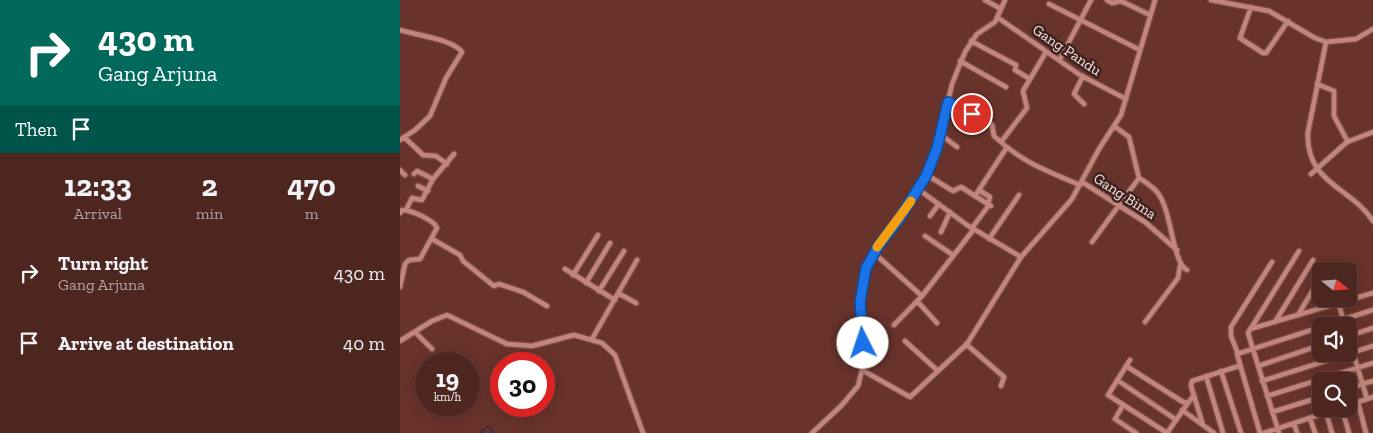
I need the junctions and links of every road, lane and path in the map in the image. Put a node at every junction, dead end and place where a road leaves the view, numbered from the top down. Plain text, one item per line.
1 (985, 0) edge
2 (1005, 0) edge
3 (1091, 0) edge
4 (1107, 0) edge
5 (1155, 0) edge
6 (1211, 0) edge
7 (1049, 4) dead end
8 (1251, 7) junction
9 (1001, 9) junction
10 (1150, 15) junction
11 (998, 17) junction
12 (1082, 20) junction
13 (1288, 21) junction
14 (400, 30) edge
15 (1373, 30) edge
16 (971, 41) junction
17 (1326, 42) junction
18 (1140, 50) junction
19 (1046, 52) junction
20 (1060, 59) junction
21 (960, 61) junction
22 (1083, 76) junction
23 (1030, 80) junction
24 (1317, 84) junction
25 (1006, 87) dead end
26 (1126, 99) junction
27 (948, 102) junction
28 (1084, 104) dead end
29 (1114, 126) junction
30 (1373, 132) edge
31 (940, 134) junction
32 (402, 138) edge
33 (1000, 142) junction
34 (1348, 142) junction
35 (957, 147) dead end
36 (1007, 147) junction
37 (454, 154) dead end
38 (447, 164) junction
39 (1318, 169) junction
40 (400, 170) edge
41 (414, 174) dead end
42 (1311, 174) dead end
43 (405, 175) dead end
44 (926, 176) junction
45 (1139, 178) junction
46 (433, 179) junction
47 (1081, 184) junction
48 (418, 186) dead end
49 (918, 189) junction
50 (979, 190) junction
51 (428, 191) junction
52 (1019, 195) dead end
53 (975, 196) junction
54 (939, 204) junction
55 (989, 205) junction
56 (1120, 205) junction
57 (406, 210) junction
58 (400, 212) edge
59 (950, 212) junction
60 (930, 216) dead end
61 (1373, 221) edge
62 (973, 228) junction
63 (941, 232) dead end
64 (598, 234) dead end
65 (925, 236) dead end
66 (432, 239) junction
67 (989, 239) junction
68 (1092, 242) dead end
69 (610, 243) dead end
70 (1176, 250) junction
71 (1299, 251) dead end
72 (624, 252) dead end
73 (874, 252) junction
74 (954, 255) junction
75 (1021, 257) junction
76 (637, 260) dead end
77 (1313, 260) dead end
78 (1272, 262) dead end
79 (1180, 264) junction
80 (565, 269) dead end
81 (1187, 270) dead end
82 (573, 275) junction
83 (586, 283) junction
84 (400, 287) edge
85 (599, 291) junction
86 (1312, 292) edge
87 (618, 293) junction
88 (1373, 293) edge
89 (922, 296) junction
90 (615, 300) junction
91 (917, 301) junction
92 (636, 303) dead end
93 (547, 306) dead end
94 (1373, 310) edge
95 (1298, 315) junction
96 (1352, 317) edge
97 (1145, 322) dead end
98 (1274, 322) junction
99 (937, 323) dead end
100 (894, 325) dead end
101 (1373, 328) edge
102 (1250, 329) junction
103 (1312, 329) edge
104 (415, 332) junction
105 (1357, 334) edge
106 (592, 339) junction
107 (400, 341) edge
108 (905, 341) dead end
109 (966, 344) junction
110 (1373, 346) edge
111 (1253, 348) junction
112 (1312, 348) edge
113 (432, 349) dead end
114 (1357, 351) edge
115 (1238, 354) junction
116 (1130, 360) dead end
117 (1321, 362) edge
118 (1355, 362) edge
119 (1373, 363) edge
120 (1126, 366) junction
121 (1239, 366) junction
122 (1258, 366) junction
123 (1358, 368) junction
124 (862, 370) junction
125 (938, 371) junction
126 (1220, 371) junction
127 (1206, 376) junction
128 (1117, 380) junction
129 (1262, 380) junction
130 (1373, 381) edge
131 (1362, 384) junction
132 (1001, 386) dead end
133 (1357, 386) edge
134 (1194, 395) junction
135 (1267, 396) junction
136 (1371, 399) edge
137 (1312, 400) edge
138 (1358, 402) joint
139 (1188, 403) junction
140 (1124, 405) junction
141 (1182, 410) junction
142 (1272, 412) junction
143 (1327, 417) edge
144 (1344, 417) edge
145 (1310, 418) joint
146 (1175, 419) junction
147 (1294, 423) junction
148 (1203, 425) junction
149 (1278, 431) edge
150 (643, 433) edge
151 (812, 433) edge
152 (1136, 433) edge
153 (1167, 433) edge
154 (1214, 433) edge
155 (1223, 433) edge
156 (1242, 433) edge
157 (1260, 433) edge
158 (1264, 433) edge
159 (1297, 433) edge
160 (1315, 433) edge
161 (1332, 433) edge
162 (1349, 433) edge
163 (1366, 433) edge

1 - 9 street
2 - 9 street
3 - 12 street
4 - 10 street
5 - 10 street
6 - 8 street
7 - 12 street
8 - 13 street
8 - 13 street
9 - 11 street
10 - 18 street
11 - 16 street
11 - 19 street, Gang Pandu
12 - 18 street
12 - 20 street
13 - 17 street
14 - 32 street
15 - 17 street
16 - 21 street
16 - 23 street
17 - 24 street
18 - 26 street
19 - 20 street, Gang Pandu
19 - 23 street
20 - 22 street, Gang Pandu
21 - 25 street
21 - 27 street
22 - 26 street, Gang Pandu
22 - 28 street
23 - 33 street
24 - 34 street
24 - 39 street
26 - 29 street
27 - 31 street
27 - 33 street
29 - 45 street
29 - 47 street
30 - 34 street
31 - 35 street
31 - 44 street
32 - 38 street
33 - 36 street, Gang Bima
34 - 39 street
36 - 47 street, Gang Bima
36 - 50 street
37 - 38 street
38 - 46 street
39 - 42 street
39 - 61 street
40 - 43 street
41 - 46 street
44 - 49 street
44 - 53 street
45 - 56 street
45 - 70 street
46 - 51 street
47 - 56 street, Gang Bima
47 - 75 street
48 - 51 street
49 - 54 street
49 - 73 street
50 - 53 street
50 - 55 street
51 - 57 street
52 - 67 street
53 - 55 street
54 - 59 street
54 - 60 street
55 - 62 street
56 - 68 street
56 - 70 street, Gang Bima
57 - 58 street
57 - 66 street
59 - 62 street
59 - 63 street
62 - 67 street
62 - 74 street
64 - 82 street
65 - 74 street
66 - 84 street
66 - 93 street
67 - 75 street
69 - 83 street
70 - 79 street
71 - 102 street
72 - 85 street
73 - 89 street
73 - 124 street
74 - 89 street
75 - 109 street
76 - 87 street
77 - 98 street
78 - 115 street
79 - 81 street
79 - 97 street
80 - 82 street
82 - 83 street
83 - 85 street
85 - 90 street
86 - 95 street
87 - 90 street
87 - 92 street
88 - 95 street
89 - 91 street
90 - 106 street
91 - 99 street
91 - 100 street
94 - 96 street
95 - 98 street
98 - 102 street
101 - 105 street
102 - 111 street
103 - 111 street
104 - 106 street
104 - 107 street
104 - 113 street
106 - 150 street
108 - 125 street
109 - 125 street
109 - 132 street
110 - 114 street
111 - 115 street
111 - 122 street
112 - 122 street
115 - 121 street
116 - 120 street
117 - 129 street
118 - 123 street
119 - 123 street
120 - 128 street
120 - 139 street
121 - 126 street
121 - 157 street
122 - 129 street
123 - 131 street
123 - 135 street
124 - 125 street
124 - 151 street
126 - 127 street
126 - 156 street
127 - 134 street
127 - 155 street
128 - 140 street
128 - 146 street
129 - 135 street
130 - 131 street
131 - 133 street
131 - 136 street
134 - 139 street
134 - 148 street
135 - 142 street
136 - 138 street
137 - 142 street
138 - 163 street
139 - 141 street
140 - 152 street
140 - 153 street
141 - 146 street
141 - 148 street
142 - 149 street
143 - 161 street
144 - 162 street
145 - 147 street
145 - 160 street
146 - 153 street
147 - 149 street
147 - 159 street
148 - 154 street
149 - 158 street

